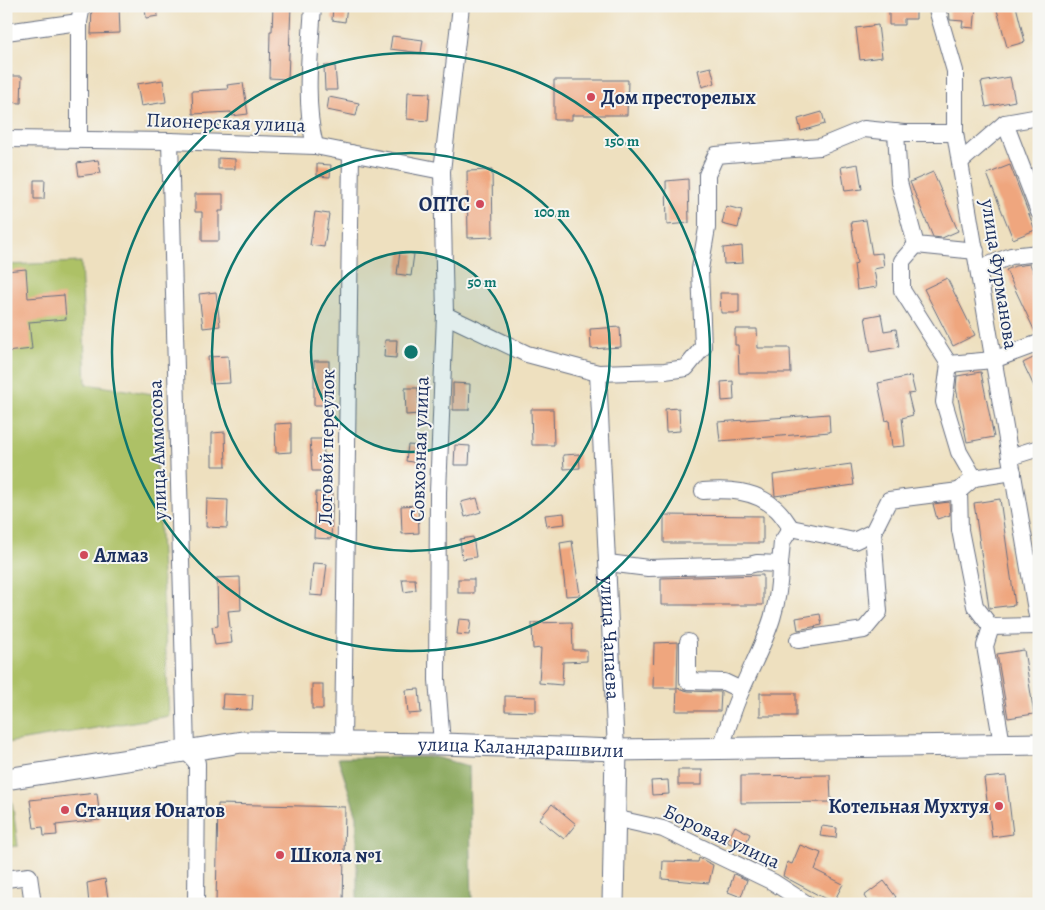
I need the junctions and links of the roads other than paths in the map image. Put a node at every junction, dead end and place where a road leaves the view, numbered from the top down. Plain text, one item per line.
1 (313, 6) edge
2 (460, 6) edge
3 (936, 6) edge
4 (81, 14) edge
5 (6, 32) edge
6 (1039, 117) edge
7 (1005, 123) junction
8 (896, 132) junction
9 (955, 133) junction
10 (6, 139) edge
11 (79, 139) junction
12 (170, 141) junction
13 (315, 146) junction
14 (351, 153) junction
15 (960, 162) junction
16 (442, 171) junction
17 (1039, 212) edge
18 (916, 245) junction
19 (976, 251) junction
20 (1039, 253) edge
21 (979, 270) junction
22 (445, 315) junction
23 (1039, 343) edge
24 (993, 360) junction
25 (949, 364) junction
26 (598, 373) junction
27 (1039, 448) edge
28 (1011, 465) junction
29 (974, 478) junction
30 (703, 491) dead end
31 (959, 491) junction
32 (791, 528) junction
33 (873, 532) junction
34 (608, 563) junction
35 (780, 564) junction
36 (1035, 585) edge
37 (991, 627) junction
38 (1039, 627) edge
39 (798, 640) dead end
40 (688, 642) dead end
41 (741, 690) junction
42 (343, 742) junction
43 (442, 744) junction
44 (1002, 744) junction
45 (1039, 744) edge
46 (721, 747) junction
47 (616, 750) junction
48 (186, 751) junction
49 (6, 779) edge
50 (614, 818) junction
51 (6, 879) edge
52 (32, 904) edge
53 (196, 904) edge
54 (613, 904) edge
55 (807, 904) edge

1 - 13 street
2 - 16 street, Совхозная улица
3 - 9 street, улица Фурманова
4 - 5 street
4 - 11 street
6 - 7 street
7 - 15 street
7 - 17 street
8 - 9 street
8 - 18 street
8 - 26 street
9 - 15 street, улица Фурманова
10 - 11 street, Пионерская улица
11 - 12 street, Пионерская улица
12 - 13 street, Пионерская улица
12 - 48 street, улица Аммосова
13 - 14 street, Пионерская улица
14 - 16 street, Пионерская улица
14 - 42 street, Логовой переулок
15 - 19 street, улица Фурманова
16 - 22 street, Совхозная улица
18 - 19 street
18 - 25 street
19 - 21 street, улица Фурманова
20 - 21 street
21 - 24 street, улица Фурманова
22 - 26 street
22 - 43 street, Совхозная улица
23 - 24 street
24 - 25 street
24 - 28 street, улица Фурманова
25 - 29 street
26 - 34 street, улица Чапаева
27 - 28 street
28 - 29 street
28 - 36 street, улица Фурманова
29 - 31 street
30 - 32 street
31 - 33 street
31 - 37 street
32 - 33 street
32 - 35 street
33 - 39 street
34 - 35 street
34 - 47 street, улица Чапаева
35 - 41 street
36 - 38 street, улица Фурманова
37 - 38 street
37 - 44 street
40 - 41 street
41 - 46 street
42 - 43 main road, улица Каландарашвили
42 - 48 main road, улица Каландарашвили
43 - 47 main road, улица Каландарашвили
44 - 45 main road, улица Каландарашвили
44 - 46 main road, улица Каландарашвили
46 - 47 main road, улица Каландарашвили
47 - 50 main road, улица Чапаева
48 - 49 main road, улица Каландарашвили
48 - 53 street, улица Аммосова
50 - 54 main road, улица Чапаева
50 - 55 street, Боровая улица
51 - 52 street

